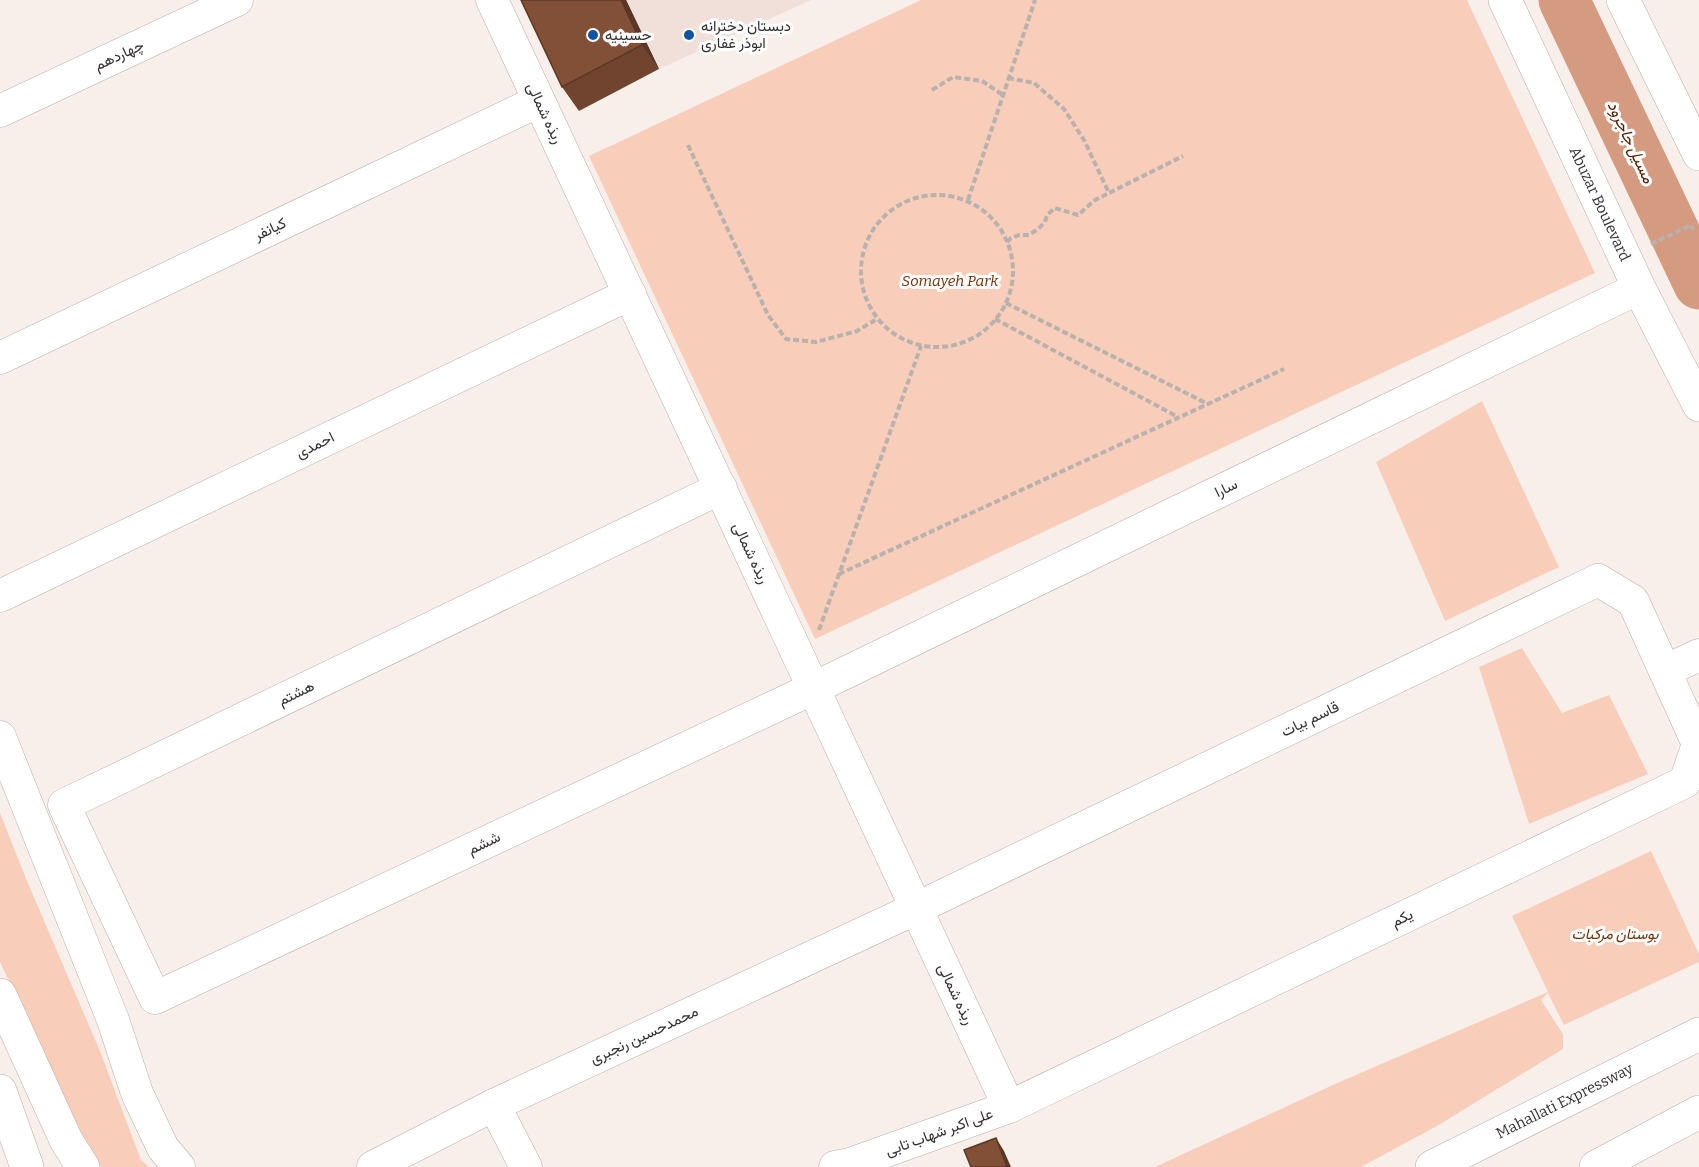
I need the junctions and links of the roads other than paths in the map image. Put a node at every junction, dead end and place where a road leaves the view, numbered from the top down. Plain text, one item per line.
1 (237, 0) edge
2 (492, 0) edge
3 (1504, 0) edge
4 (1623, 0) edge
5 (539, 101) junction
6 (0, 111) edge
7 (1699, 154) edge
8 (1639, 288) junction
9 (630, 294) junction
10 (0, 358) edge
11 (1699, 405) edge
12 (721, 488) junction
13 (0, 596) edge
14 (1699, 655) edge
15 (1665, 671) junction
16 (814, 688) junction
17 (0, 737) edge
18 (916, 908) junction
19 (0, 995) edge
20 (155, 998) joint
21 (1699, 1034) edge
22 (0, 1091) edge
23 (494, 1105) junction
24 (1009, 1107) junction
25 (1699, 1112) edge
26 (27, 1167) edge
27 (83, 1167) edge
28 (179, 1167) edge
29 (373, 1167) edge
30 (526, 1167) edge
31 (835, 1167) edge
32 (1432, 1167) edge
33 (1596, 1167) edge

1 - 6 street, چهاردهم
2 - 5 street, ربذه شمالی
3 - 8 main road, Abuzar Boulevard
4 - 7 main road
5 - 9 street, ربذه شمالی
5 - 10 street, کیانفر
8 - 11 main road, Abuzar Boulevard
8 - 16 street, سارا
9 - 12 street, ربذه شمالی
9 - 13 street, احمدی
12 - 16 street, ربذه شمالی
12 - 20 street, هشتم
14 - 15 street
15 - 18 street, قاسم بیات
15 - 24 street, یکم
16 - 18 street, ربذه شمالی
16 - 20 street, ششم
17 - 28 street
18 - 23 street, محمدحسین رنجبری
18 - 24 street, ربذه شمالی
19 - 27 main road
21 - 32 main road, Mahallati Expressway
22 - 26 main road
23 - 29 street, محمدحسین رنجبری
23 - 30 street
24 - 31 street, علی اکبر شهاب تابی
25 - 33 main road

